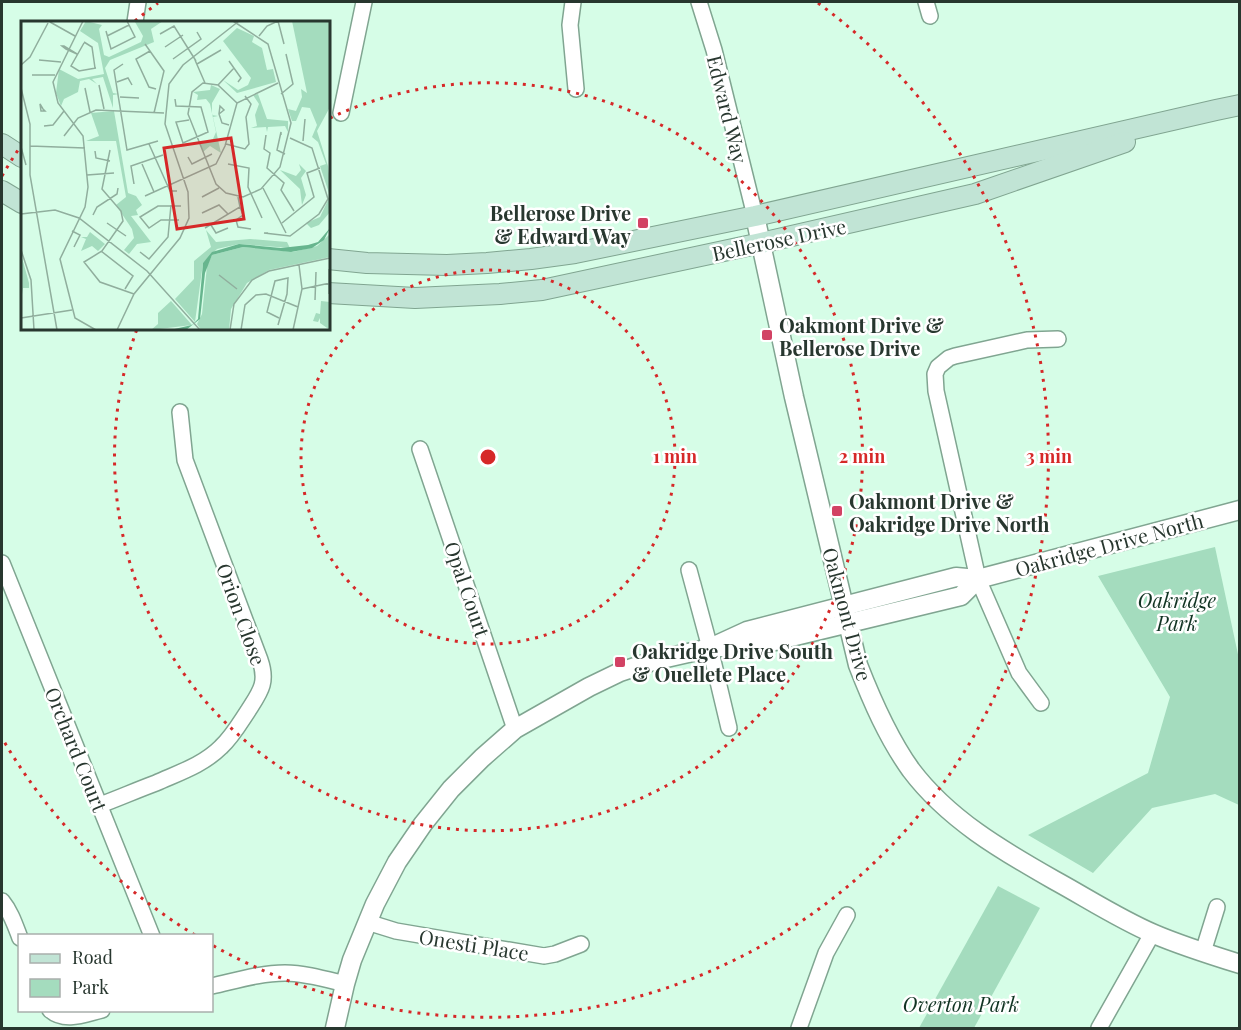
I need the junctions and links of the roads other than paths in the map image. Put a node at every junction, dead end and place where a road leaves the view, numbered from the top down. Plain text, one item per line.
1 (138, 2) edge
2 (364, 2) edge
3 (573, 2) edge
4 (699, 2) edge
5 (135, 21) edge
6 (576, 89) dead end
7 (1239, 105) edge
8 (1216, 110) junction
9 (342, 112) dead end
10 (2, 144) edge
11 (21, 156) edge
12 (2, 191) edge
13 (21, 202) edge
14 (754, 216) junction
15 (760, 243) junction
16 (330, 259) edge
17 (330, 293) edge
18 (1058, 339) dead end
19 (180, 412) dead end
20 (420, 449) dead end
21 (1239, 510) edge
22 (2, 563) edge
23 (689, 570) dead end
24 (978, 579) junction
25 (847, 614) junction
26 (710, 648) junction
27 (1041, 703) dead end
28 (729, 728) dead end
29 (515, 729) junction
30 (100, 805) junction
31 (2, 901) edge
32 (1217, 907) dead end
33 (847, 915) dead end
34 (367, 922) junction
35 (1152, 933) junction
36 (18, 934) edge
37 (151, 934) edge
38 (581, 944) dead end
39 (1203, 952) junction
40 (1239, 964) edge
41 (345, 984) junction
42 (213, 986) edge
43 (52, 1012) edge
44 (97, 1012) edge
45 (335, 1029) edge
46 (799, 1029) edge
47 (1099, 1029) edge

1 - 5 street
2 - 9 street
3 - 6 street
4 - 14 street, Edward Way
7 - 8 main road, Bellerose Drive
8 - 14 main road, Bellerose Drive
8 - 15 main road, Bellerose Drive
10 - 11 main road
12 - 13 main road
14 - 15 street, Oakmont Drive
14 - 16 main road, Bellerose Drive
15 - 17 main road, Bellerose Drive
15 - 25 street, Oakmont Drive
18 - 24 street
19 - 30 street, Orion Close
20 - 29 street, Opal Court
21 - 24 street, Oakridge Drive North
22 - 30 street, Orchard Court
23 - 26 street
24 - 25 street, Oakridge Drive North
24 - 27 street
25 - 26 street, Oakridge Drive North
25 - 35 street, Oakmont Drive
26 - 28 street
26 - 29 street, Oakridge Drive North
29 - 34 street, Oakridge Drive North
30 - 37 street, Orchard Court
31 - 36 street
32 - 39 street
33 - 46 street
34 - 38 street, Onesti Place
34 - 41 street, Oakridge Drive North
35 - 39 street, Oakmont Drive
35 - 47 street
39 - 40 street, Oakmont Drive
41 - 42 street
41 - 45 street, Oakridge Drive North
43 - 44 street

